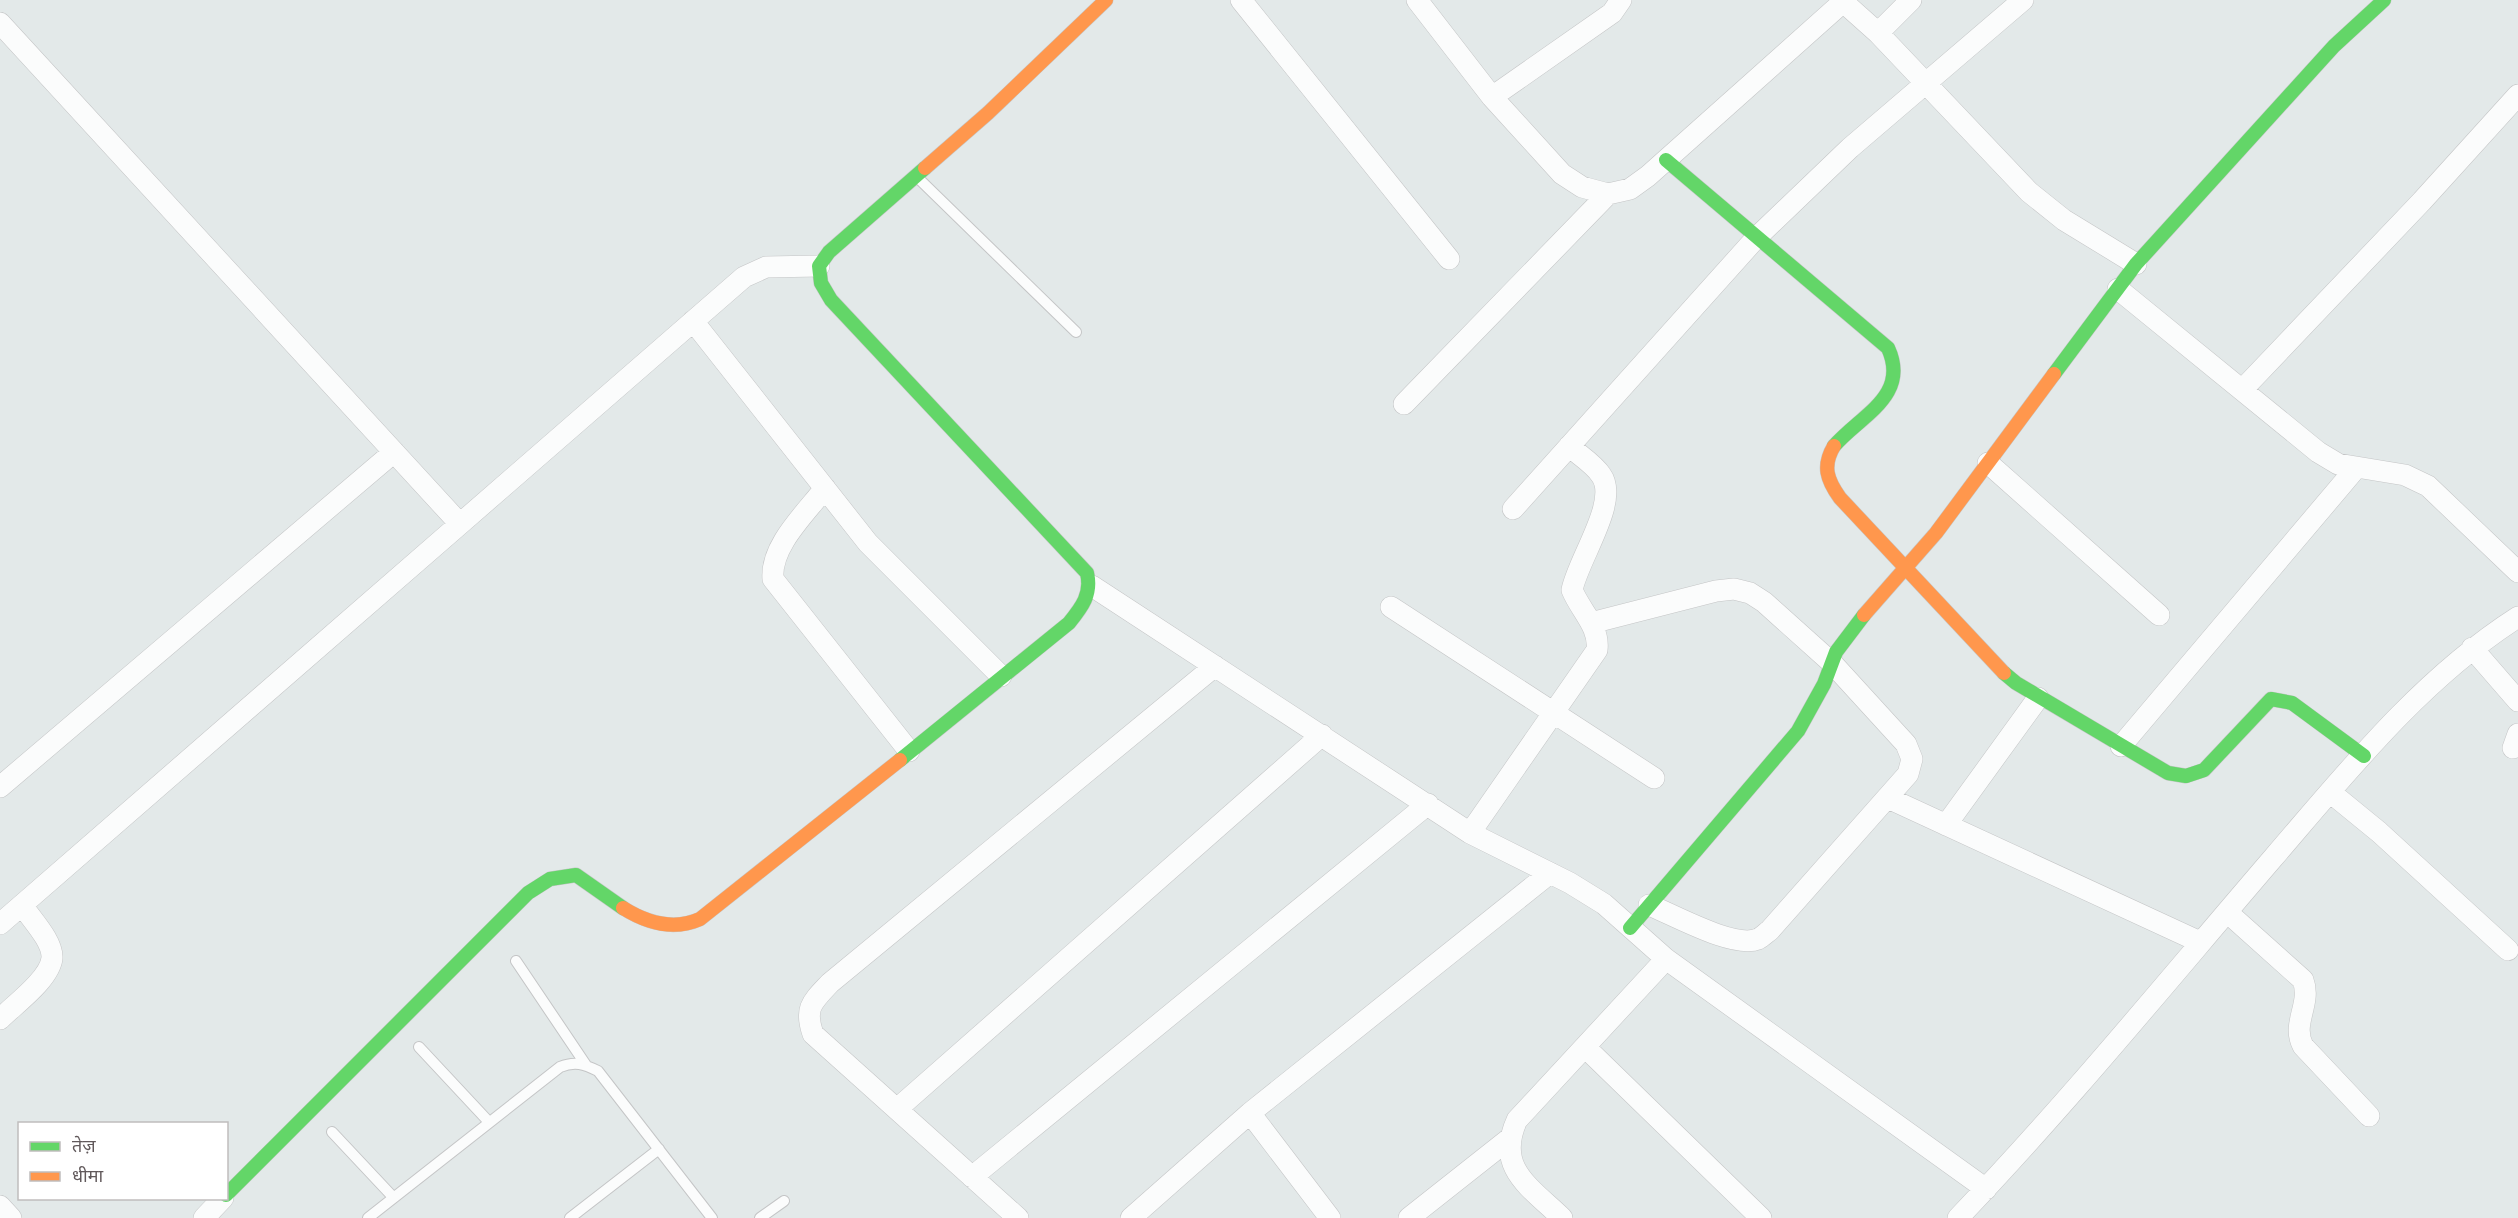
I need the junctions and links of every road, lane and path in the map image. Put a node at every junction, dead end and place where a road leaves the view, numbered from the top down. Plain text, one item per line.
1 (1106, 0) edge
2 (1241, 0) edge
3 (1417, 0) edge
4 (1621, 0) edge
5 (1911, 0) edge
6 (2023, 0) edge
7 (2384, 0) edge
8 (1842, 1) edge
9 (2, 31) edge
10 (1878, 33) junction
11 (1925, 85) junction
12 (2518, 95) edge
13 (1491, 97) junction
14 (1666, 160) junction
15 (916, 176) junction
16 (1608, 194) junction
17 (1756, 238) junction
18 (1449, 259) dead end
19 (2136, 264) junction
20 (819, 266) junction
21 (2118, 289) junction
22 (693, 321) junction
23 (1076, 332) dead end
24 (2242, 390) junction
25 (1404, 404) dead end
26 (1569, 446) junction
27 (394, 452) junction
28 (1989, 462) junction
29 (2356, 468) junction
30 (825, 488) junction
31 (1513, 509) dead end
32 (460, 524) junction
33 (1904, 569) junction
34 (2518, 572) edge
35 (1092, 586) junction
36 (1391, 607) dead end
37 (2159, 615) dead end
38 (2518, 617) edge
39 (1591, 623) junction
40 (2472, 648) junction
41 (1832, 663) junction
42 (1215, 666) junction
43 (1001, 676) junction
44 (2038, 698) junction
45 (2518, 700) edge
46 (1552, 714) junction
47 (1322, 735) junction
48 (2121, 746) junction
49 (909, 751) junction
50 (2364, 756) junction
51 (1654, 778) dead end
52 (0, 787) edge
53 (2330, 792) junction
54 (1888, 798) junction
55 (1428, 804) junction
56 (1946, 825) junction
57 (1470, 833) junction
58 (1550, 873) junction
59 (22, 905) junction
60 (1649, 905) junction
61 (2227, 912) junction
62 (0, 924) edge
63 (1630, 928) junction
64 (2200, 942) junction
65 (2508, 950) dead end
66 (1666, 959) junction
67 (516, 961) dead end
68 (0, 1019) edge
69 (419, 1047) dead end
70 (1585, 1047) junction
71 (586, 1065) junction
72 (897, 1109) junction
73 (1250, 1113) junction
74 (2369, 1116) dead end
75 (489, 1122) junction
76 (332, 1132) dead end
77 (1509, 1139) junction
78 (659, 1149) junction
79 (972, 1177) junction
80 (1986, 1189) junction
81 (228, 1193) edge
82 (393, 1197) junction
83 (221, 1200) edge
84 (784, 1201) dead end
85 (0, 1206) edge
86 (11, 1218) edge
87 (204, 1218) edge
88 (368, 1218) edge
89 (570, 1218) edge
90 (712, 1218) edge
91 (760, 1218) edge
92 (1018, 1218) edge
93 (1131, 1218) edge
94 (1330, 1218) edge
95 (1408, 1218) edge
96 (1562, 1218) edge
97 (1761, 1218) edge
98 (1958, 1218) edge

1 - 15 street
2 - 18 street
3 - 13 street
4 - 13 street
5 - 10 street
6 - 11 street
7 - 19 street
8 - 10 street
8 - 14 street
9 - 27 street
10 - 11 street
11 - 17 street
11 - 19 street
12 - 24 street
13 - 16 street
14 - 16 street
14 - 17 street
15 - 20 street
15 - 23 lane
16 - 25 street
17 - 26 street
17 - 33 street
19 - 21 street
20 - 22 street
20 - 35 street
21 - 24 street
21 - 28 street
22 - 30 street
22 - 32 street
24 - 29 street
26 - 31 street
26 - 39 street
27 - 32 street
27 - 52 street
28 - 33 street
28 - 37 street
29 - 34 street
29 - 48 street
30 - 43 street
30 - 49 street
32 - 59 street
33 - 41 street
33 - 44 street
35 - 42 street
35 - 43 street
36 - 46 street
38 - 40 street
39 - 41 street
39 - 46 street
40 - 45 street
40 - 50 street
41 - 54 street
41 - 60 street
42 - 47 street
42 - 72 street
43 - 49 street
44 - 48 street
44 - 56 street
46 - 51 street
46 - 57 street
47 - 55 street
47 - 72 street
48 - 50 street
49 - 81 street
50 - 53 street
53 - 61 street
53 - 65 street
54 - 56 street
54 - 60 street
55 - 57 street
55 - 79 street
56 - 64 street
57 - 58 street
58 - 63 street
58 - 73 street
59 - 62 street
59 - 68 street
60 - 63 street
61 - 64 street
61 - 74 street
63 - 66 street
64 - 80 street
66 - 70 street
66 - 80 street
67 - 71 lane
69 - 75 lane
70 - 77 street
70 - 97 street
71 - 75 lane
71 - 78 lane
72 - 79 street
73 - 93 street
73 - 94 street
75 - 82 lane
76 - 82 lane
77 - 95 street
77 - 96 street
78 - 89 lane
78 - 90 lane
79 - 92 street
80 - 98 street
82 - 88 lane
83 - 87 street
84 - 91 lane
85 - 86 street

